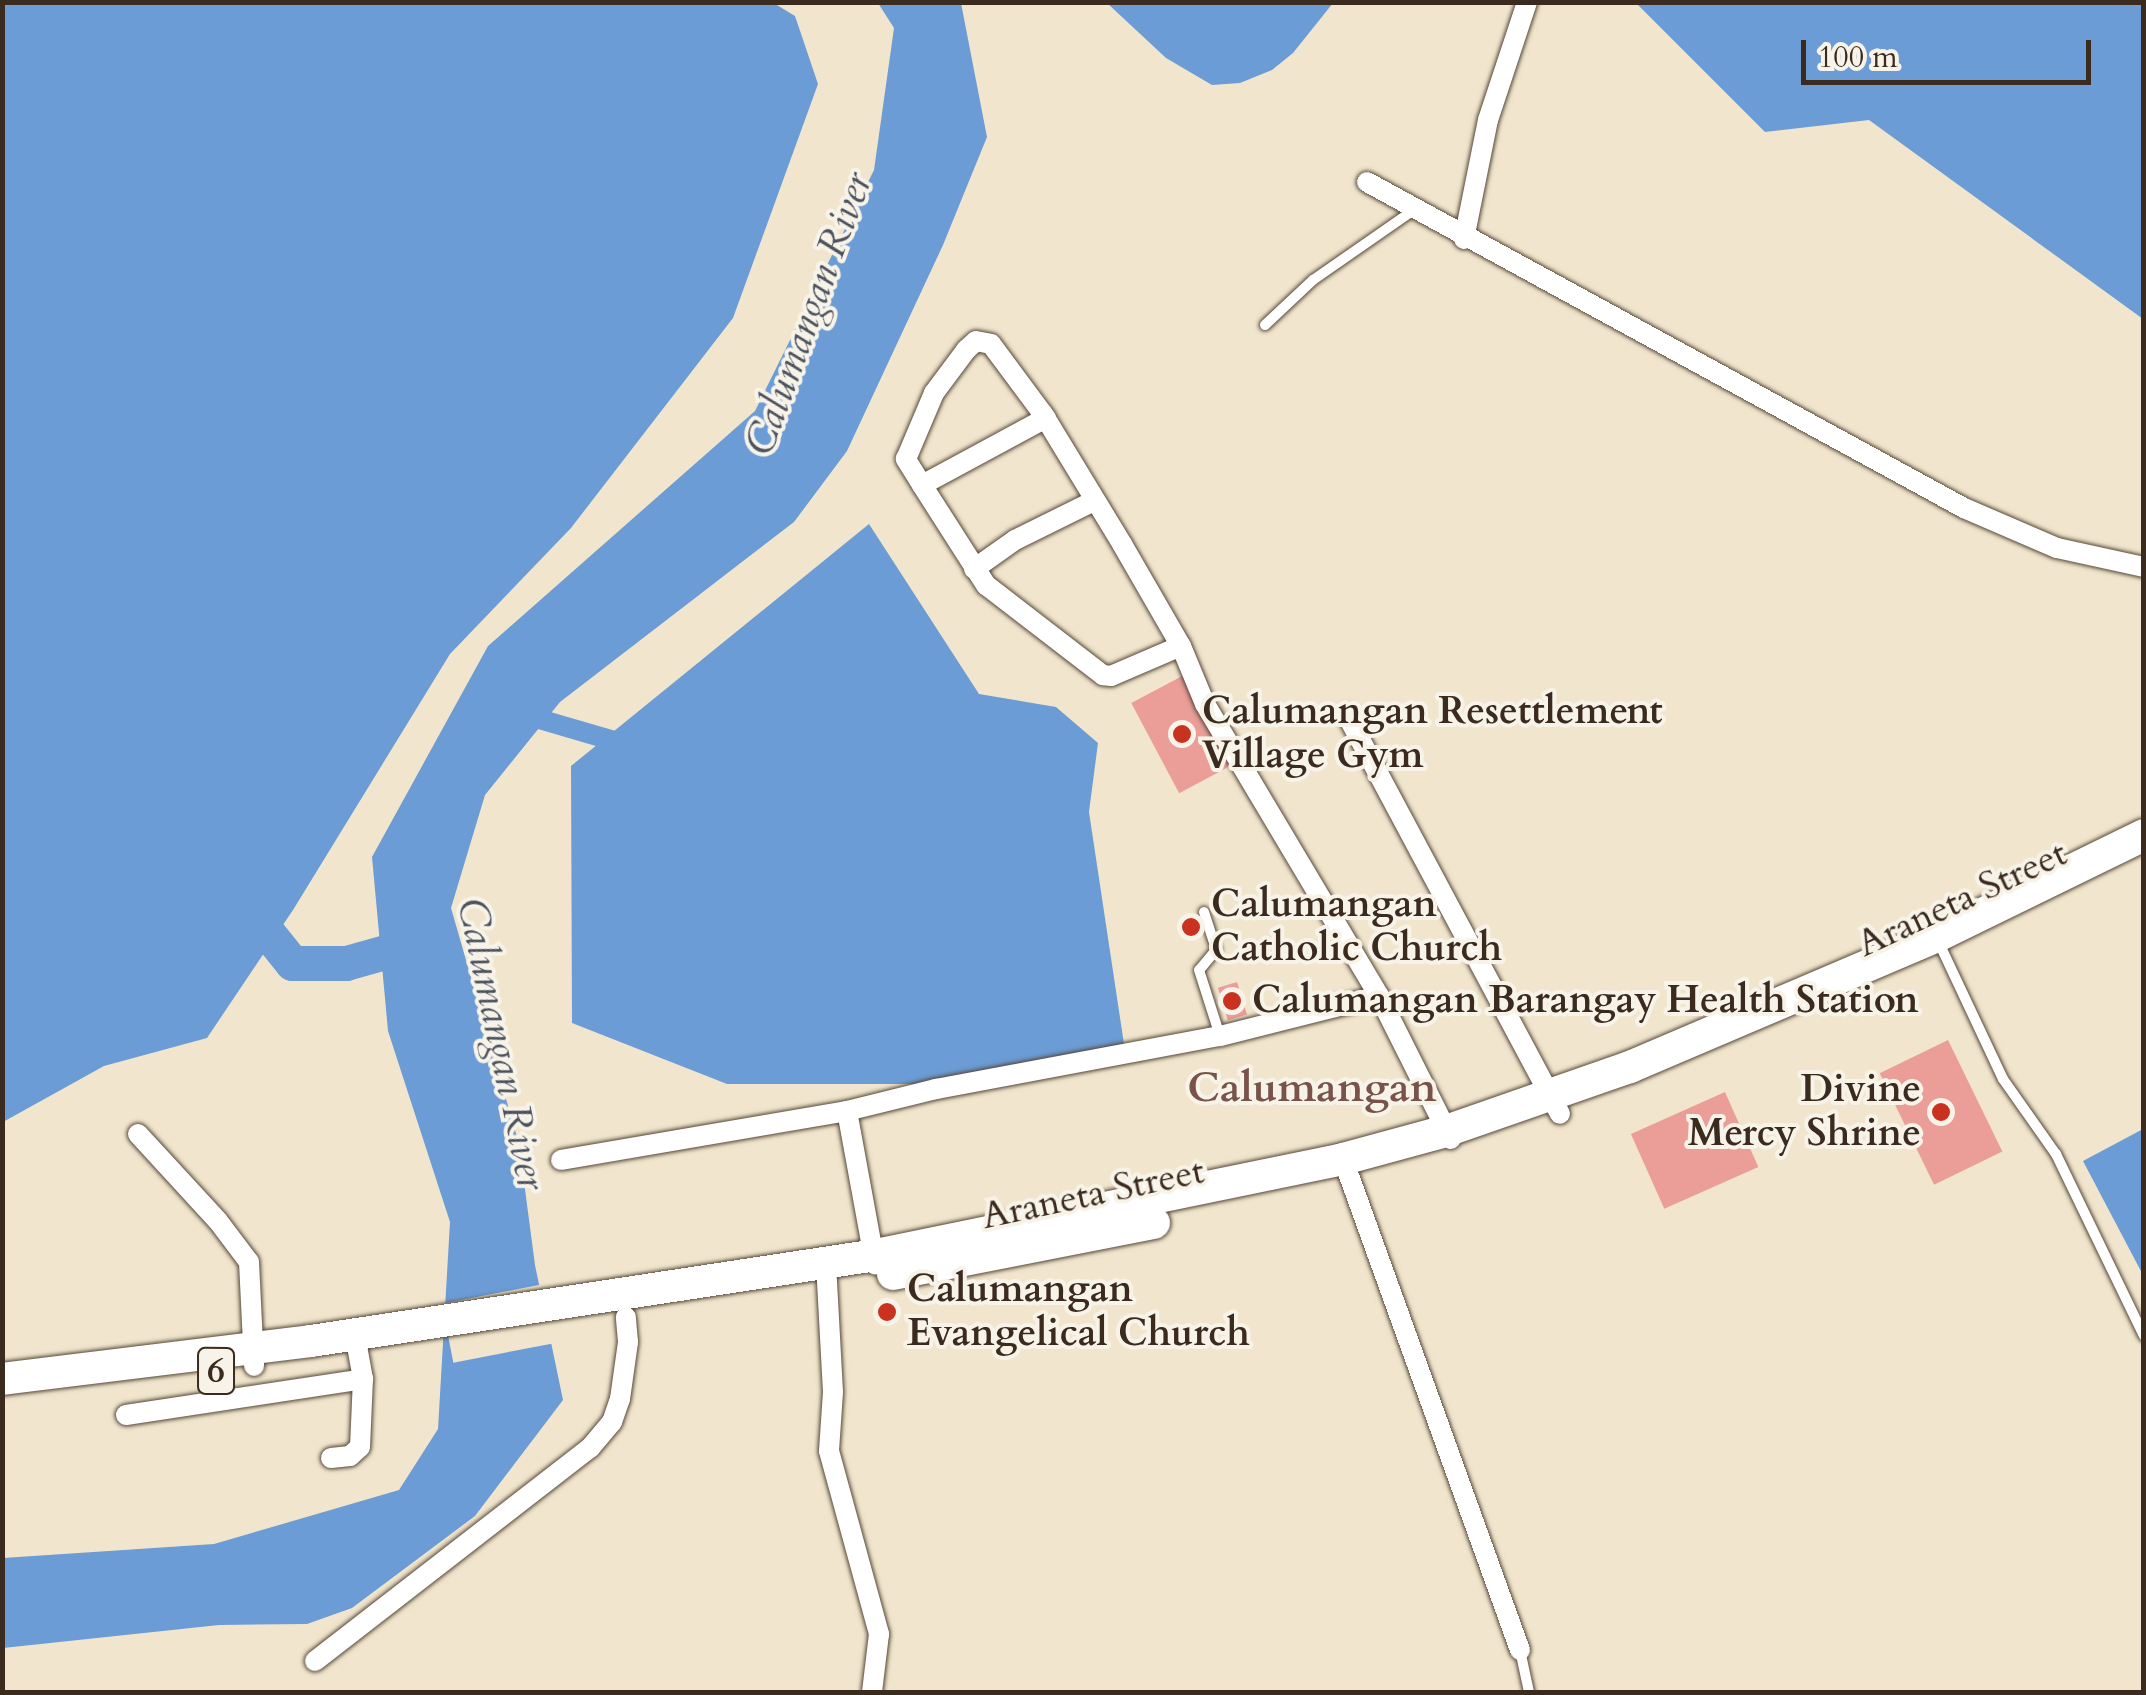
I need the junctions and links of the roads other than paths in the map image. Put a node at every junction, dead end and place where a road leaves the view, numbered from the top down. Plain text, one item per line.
1 (1527, 2) edge
2 (1367, 182) dead end
3 (1416, 209) junction
4 (1464, 239) junction
5 (1265, 325) dead end
6 (1046, 418) junction
7 (922, 485) junction
8 (1094, 501) junction
9 (2144, 566) edge
10 (974, 568) junction
11 (1180, 646) junction
12 (1347, 715) dead end
13 (2144, 834) edge
14 (2144, 859) edge
15 (1204, 912) dead end
16 (1939, 944) junction
17 (1378, 996) junction
18 (1220, 1036) junction
19 (1555, 1105) junction
20 (847, 1111) junction
21 (138, 1134) dead end
22 (1450, 1138) junction
23 (561, 1160) dead end
24 (1350, 1180) junction
25 (876, 1266) junction
26 (827, 1273) junction
27 (564, 1316) junction
28 (626, 1317) junction
29 (2144, 1336) edge
30 (254, 1356) junction
31 (359, 1356) junction
32 (2, 1378) edge
33 (2, 1399) edge
34 (126, 1415) dead end
35 (331, 1458) dead end
36 (1520, 1650) joint
37 (315, 1661) dead end
38 (872, 1692) edge
39 (1529, 1692) edge

1 - 4 street
2 - 3 street
3 - 4 street
3 - 5 lane
4 - 9 street
6 - 7 street
6 - 7 street
6 - 8 street
7 - 10 street
8 - 10 street
8 - 11 street
10 - 11 street
11 - 17 street
12 - 19 street
13 - 16 highway
14 - 16 highway, Araneta Street
15 - 18 lane
16 - 19 highway
16 - 19 highway, Araneta Street
16 - 29 lane
17 - 18 street
17 - 22 street
18 - 20 street
19 - 22 highway
20 - 23 street
20 - 25 street
21 - 30 street
22 - 24 highway
24 - 25 highway
24 - 36 street
25 - 26 highway
26 - 27 highway
26 - 28 highway, 6
26 - 38 street
27 - 28 highway, 6
27 - 31 highway, 6
28 - 37 street
30 - 31 highway, 6
30 - 32 highway
30 - 33 highway, 6
31 - 34 street
31 - 35 street
36 - 39 lane

